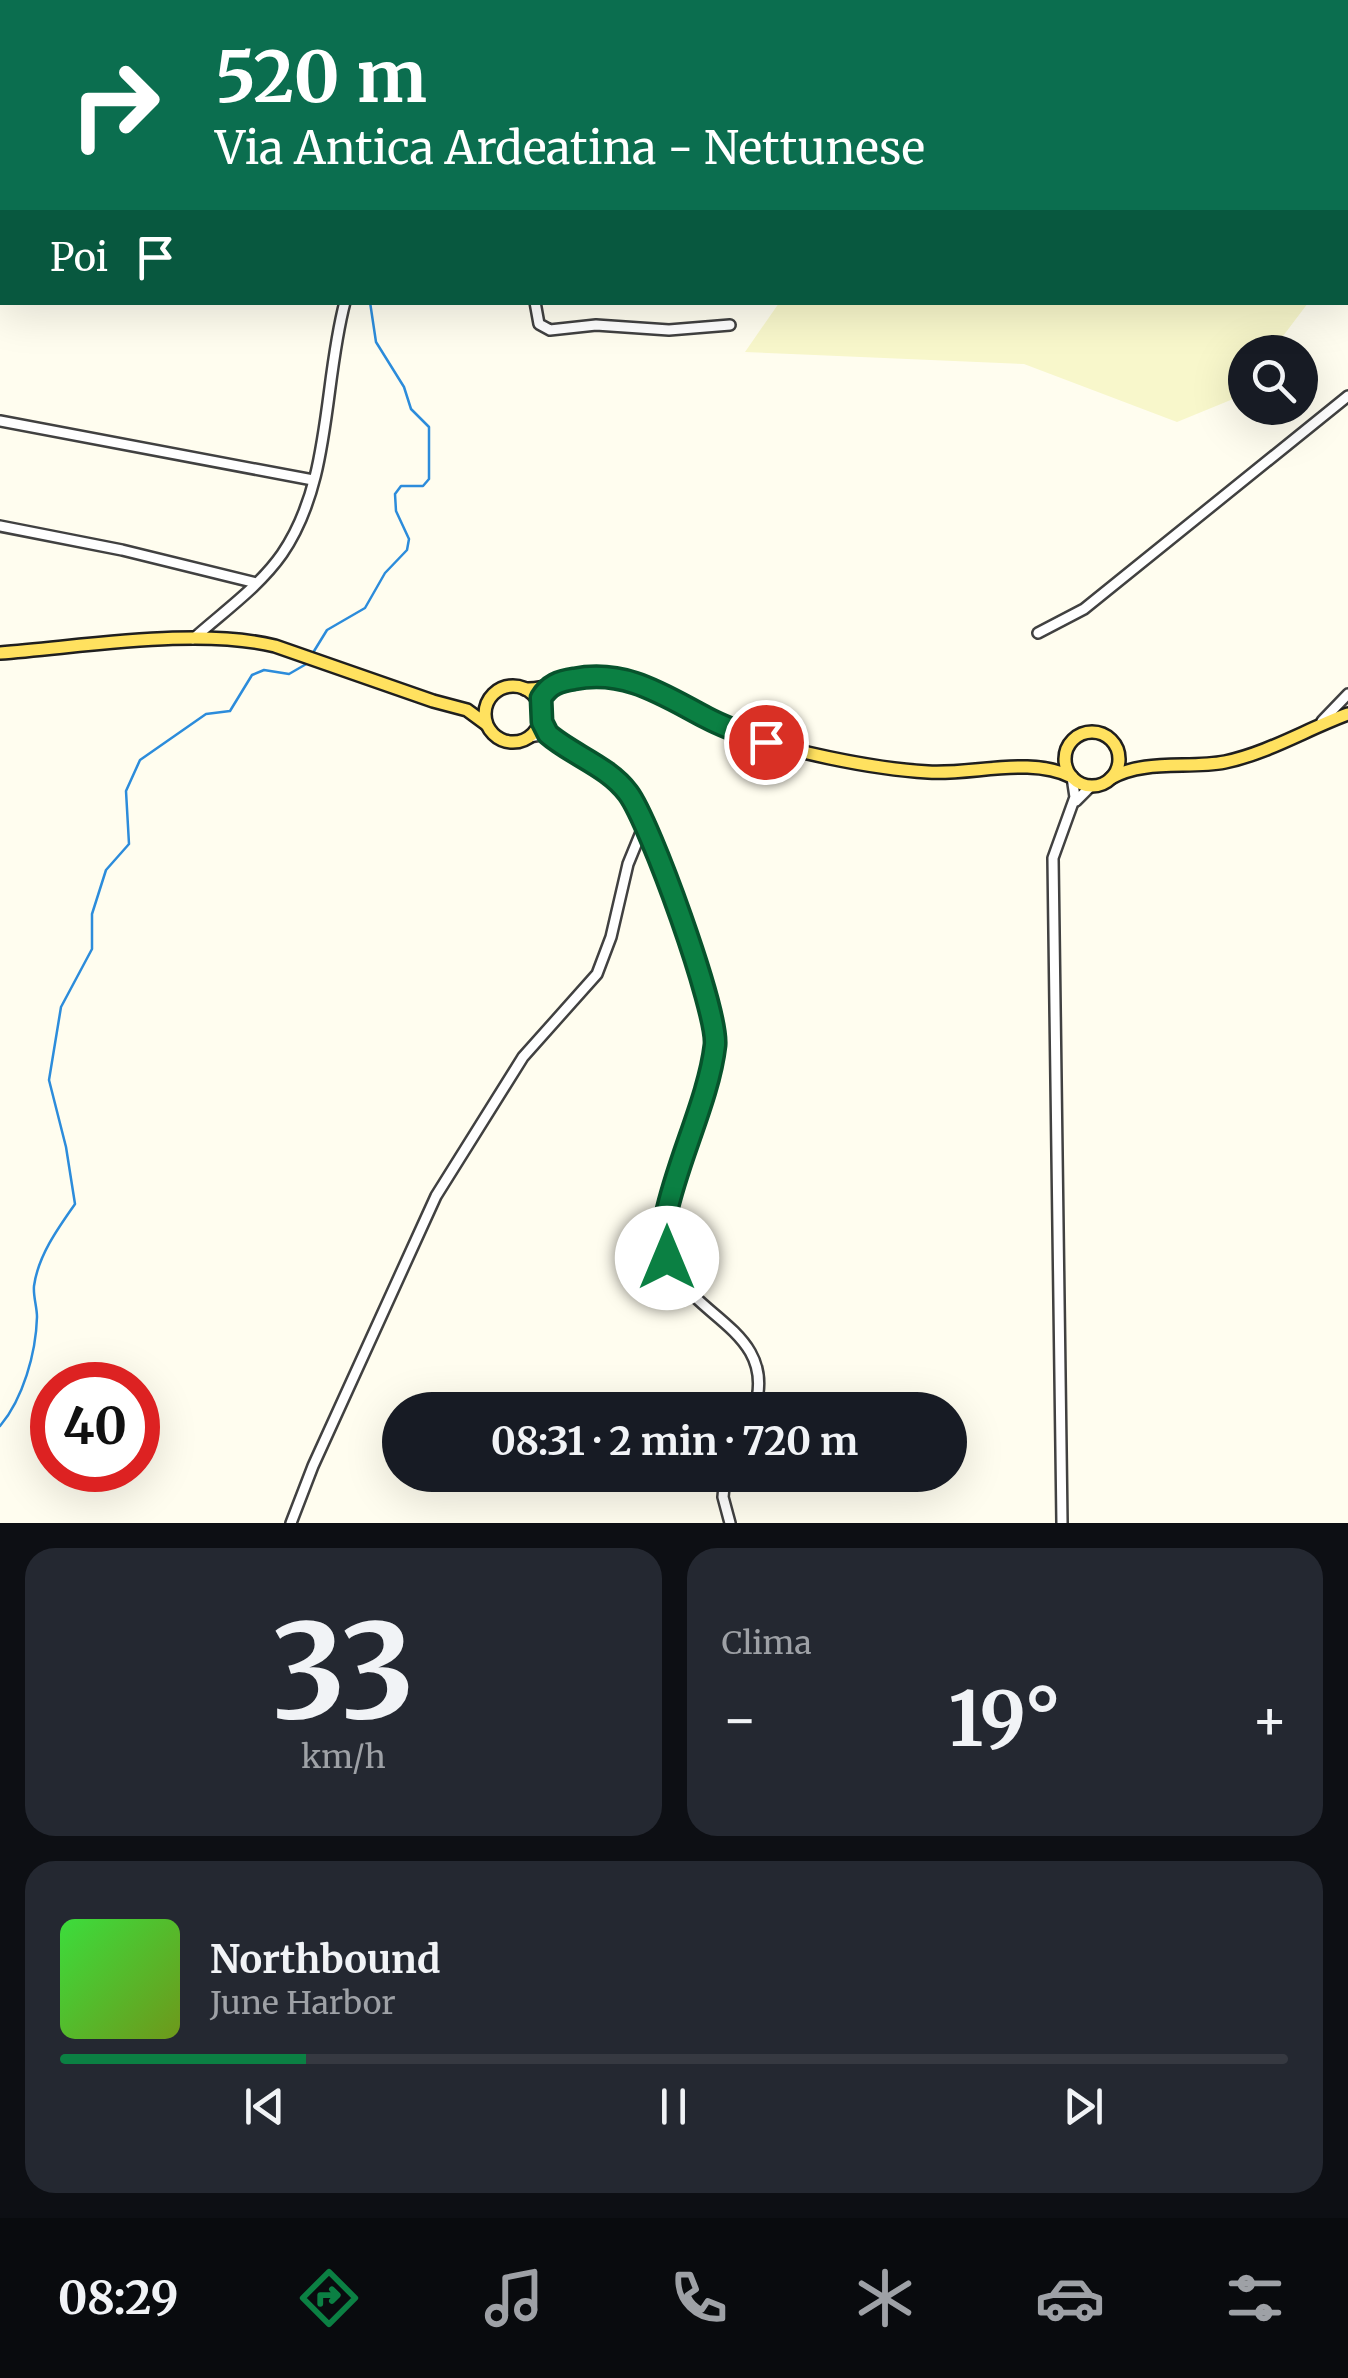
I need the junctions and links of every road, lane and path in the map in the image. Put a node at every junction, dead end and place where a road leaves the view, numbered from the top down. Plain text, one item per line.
1 (344, 305) edge
2 (536, 305) edge
3 (730, 325) dead end
4 (1348, 396) edge
5 (0, 421) edge
6 (313, 480) junction
7 (0, 526) edge
8 (256, 582) junction
9 (1038, 633) dead end
10 (194, 638) junction
11 (0, 653) edge
12 (553, 684) junction
13 (525, 688) junction
14 (1348, 694) edge
15 (490, 696) junction
16 (454, 707) junction
17 (541, 712) junction
18 (1348, 714) edge
19 (486, 724) junction
20 (1312, 729) junction
21 (529, 738) junction
22 (555, 740) junction
23 (1067, 749) junction
24 (1118, 754) junction
25 (1028, 768) junction
26 (1152, 768) junction
27 (1072, 777) junction
28 (1111, 778) junction
29 (1091, 786) junction
30 (1072, 808) junction
31 (644, 825) junction
32 (756, 1392) edge
33 (724, 1492) edge
34 (292, 1523) edge
35 (730, 1523) edge
36 (1062, 1523) edge

1 - 6 street
2 - 3 street
4 - 9 street
5 - 6 street
6 - 8 street
7 - 8 street
8 - 10 street
10 - 11 main road
10 - 16 main road
12 - 13 main road
12 - 17 main road
12 - 25 main road
13 - 15 main road
13 - 17 main road
14 - 20 street
15 - 16 main road
15 - 19 main road
16 - 19 main road
17 - 21 main road
17 - 22 street
18 - 20 main road
19 - 21 main road
20 - 26 main road
21 - 22 street
22 - 31 street
23 - 24 main road
23 - 25 main road
23 - 27 main road
24 - 26 main road
24 - 28 main road
25 - 27 main road
26 - 28 main road
27 - 29 main road
27 - 30 street
28 - 29 main road
29 - 30 street
30 - 36 street
31 - 32 street
31 - 34 street
33 - 35 street

